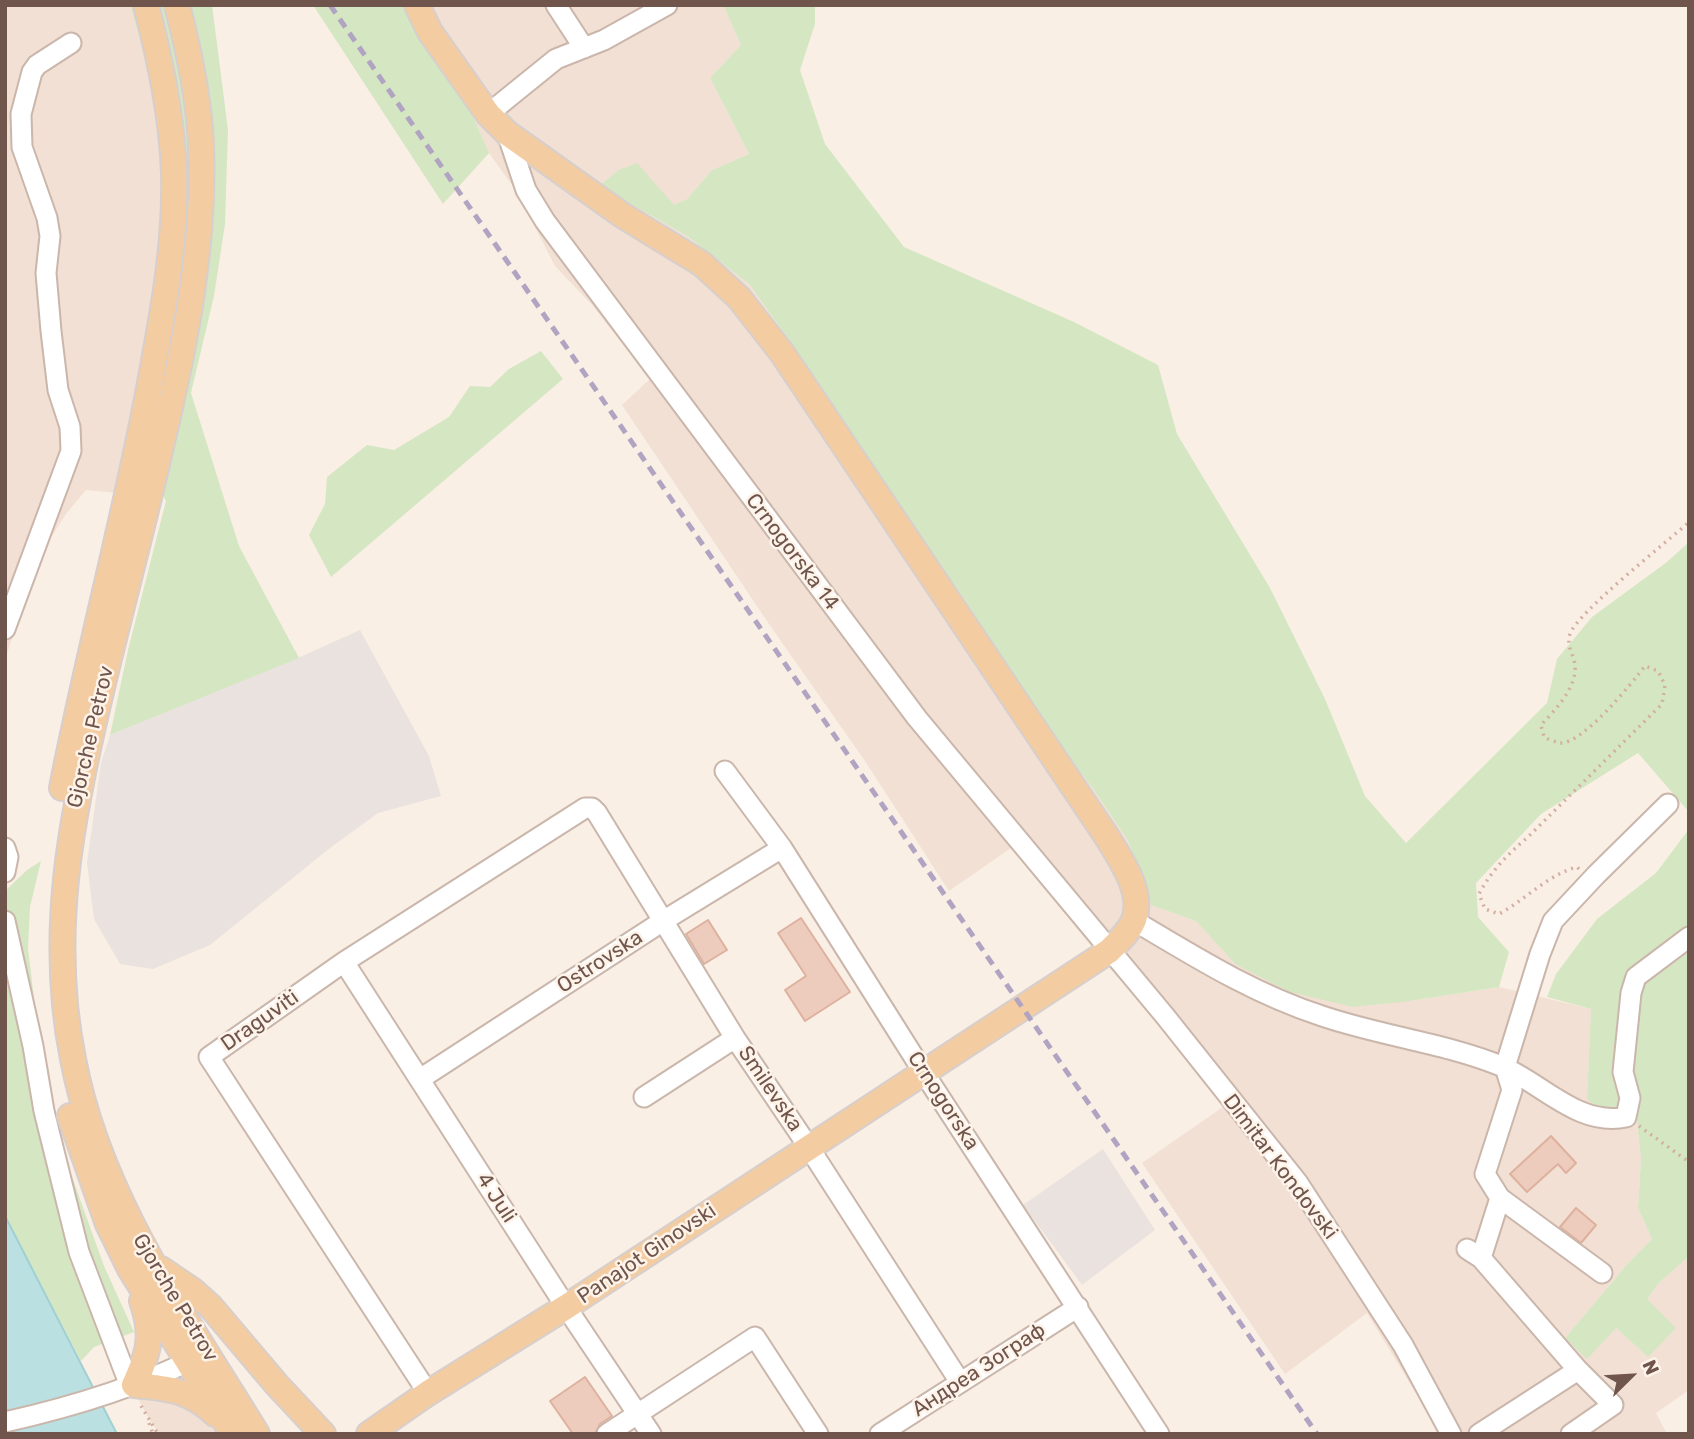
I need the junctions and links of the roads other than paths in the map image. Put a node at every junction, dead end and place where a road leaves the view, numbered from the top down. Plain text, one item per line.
1 (146, 5) edge
2 (177, 5) edge
3 (417, 5) edge
4 (556, 5) edge
5 (667, 5) edge
6 (71, 43) dead end
7 (584, 48) junction
8 (488, 114) junction
9 (507, 133) junction
10 (5, 629) edge
11 (725, 771) dead end
12 (1668, 804) dead end
13 (577, 813) joint
14 (5, 848) edge
15 (782, 848) junction
16 (5, 872) edge
17 (1133, 920) junction
18 (5, 921) edge
19 (663, 921) junction
20 (1689, 937) edge
21 (1109, 951) junction
22 (344, 962) junction
23 (735, 1038) junction
24 (1505, 1067) junction
25 (924, 1073) junction
26 (420, 1079) junction
27 (645, 1097) dead end
28 (808, 1146) junction
29 (1500, 1198) junction
30 (155, 1264) junction
31 (130, 1269) junction
32 (1602, 1273) dead end
33 (566, 1307) junction
34 (1078, 1307) junction
35 (198, 1357) junction
36 (1578, 1370) junction
37 (960, 1382) junction
38 (128, 1387) junction
39 (428, 1393) junction
40 (638, 1415) junction
41 (5, 1422) edge
42 (231, 1430) edge
43 (1155, 1432) edge
44 (257, 1434) edge
45 (323, 1434) edge
46 (369, 1434) edge
47 (607, 1434) edge
48 (651, 1434) edge
49 (818, 1434) edge
50 (880, 1434) edge
51 (1451, 1434) edge
52 (1479, 1434) edge
53 (1571, 1434) edge

1 - 31 main road, Gjorche Petrov
2 - 30 main road, Gjorche Petrov
3 - 8 main road
4 - 7 street
5 - 7 street
6 - 10 street
7 - 8 street
8 - 9 main road
9 - 17 main road
9 - 21 street, Crnogorska 14
11 - 15 street, Crnogorska
12 - 24 street
13 - 19 street, Smilevska
13 - 22 street, Draguviti
14 - 16 street
15 - 19 street, Ostrovska
15 - 25 street, Crnogorska
17 - 21 main road, Panajot Ginovski
17 - 24 street
18 - 38 street
19 - 23 street, Smilevska
19 - 26 street, Ostrovska
20 - 24 street
21 - 25 main road, Panajot Ginovski
21 - 51 street, Dimitar Kondovski
22 - 26 street, 4 Juli
22 - 39 street, Draguviti
23 - 27 street
23 - 28 street, Smilevska
24 - 29 street
25 - 28 main road, Panajot Ginovski
25 - 34 street, Crnogorska
26 - 33 street, 4 Juli
28 - 33 main road, Panajot Ginovski
28 - 37 street, Smilevska
29 - 32 street
29 - 36 street
30 - 35 main road, Gjorche Petrov
30 - 45 main road
31 - 35 main road, Gjorche Petrov
31 - 38 main road
33 - 39 main road, Panajot Ginovski
33 - 40 street, 4 Juli
34 - 37 street, Андреа Зограф
34 - 43 street, Crnogorska
35 - 38 street
35 - 42 main road, Gjorche Petrov
35 - 44 main road, Gjorche Petrov
36 - 52 street
36 - 53 street
37 - 50 street, Андреа Зограф
38 - 41 street
38 - 42 main road
39 - 46 main road, Panajot Ginovski
40 - 47 street
40 - 48 street, 4 Juli
40 - 49 street

